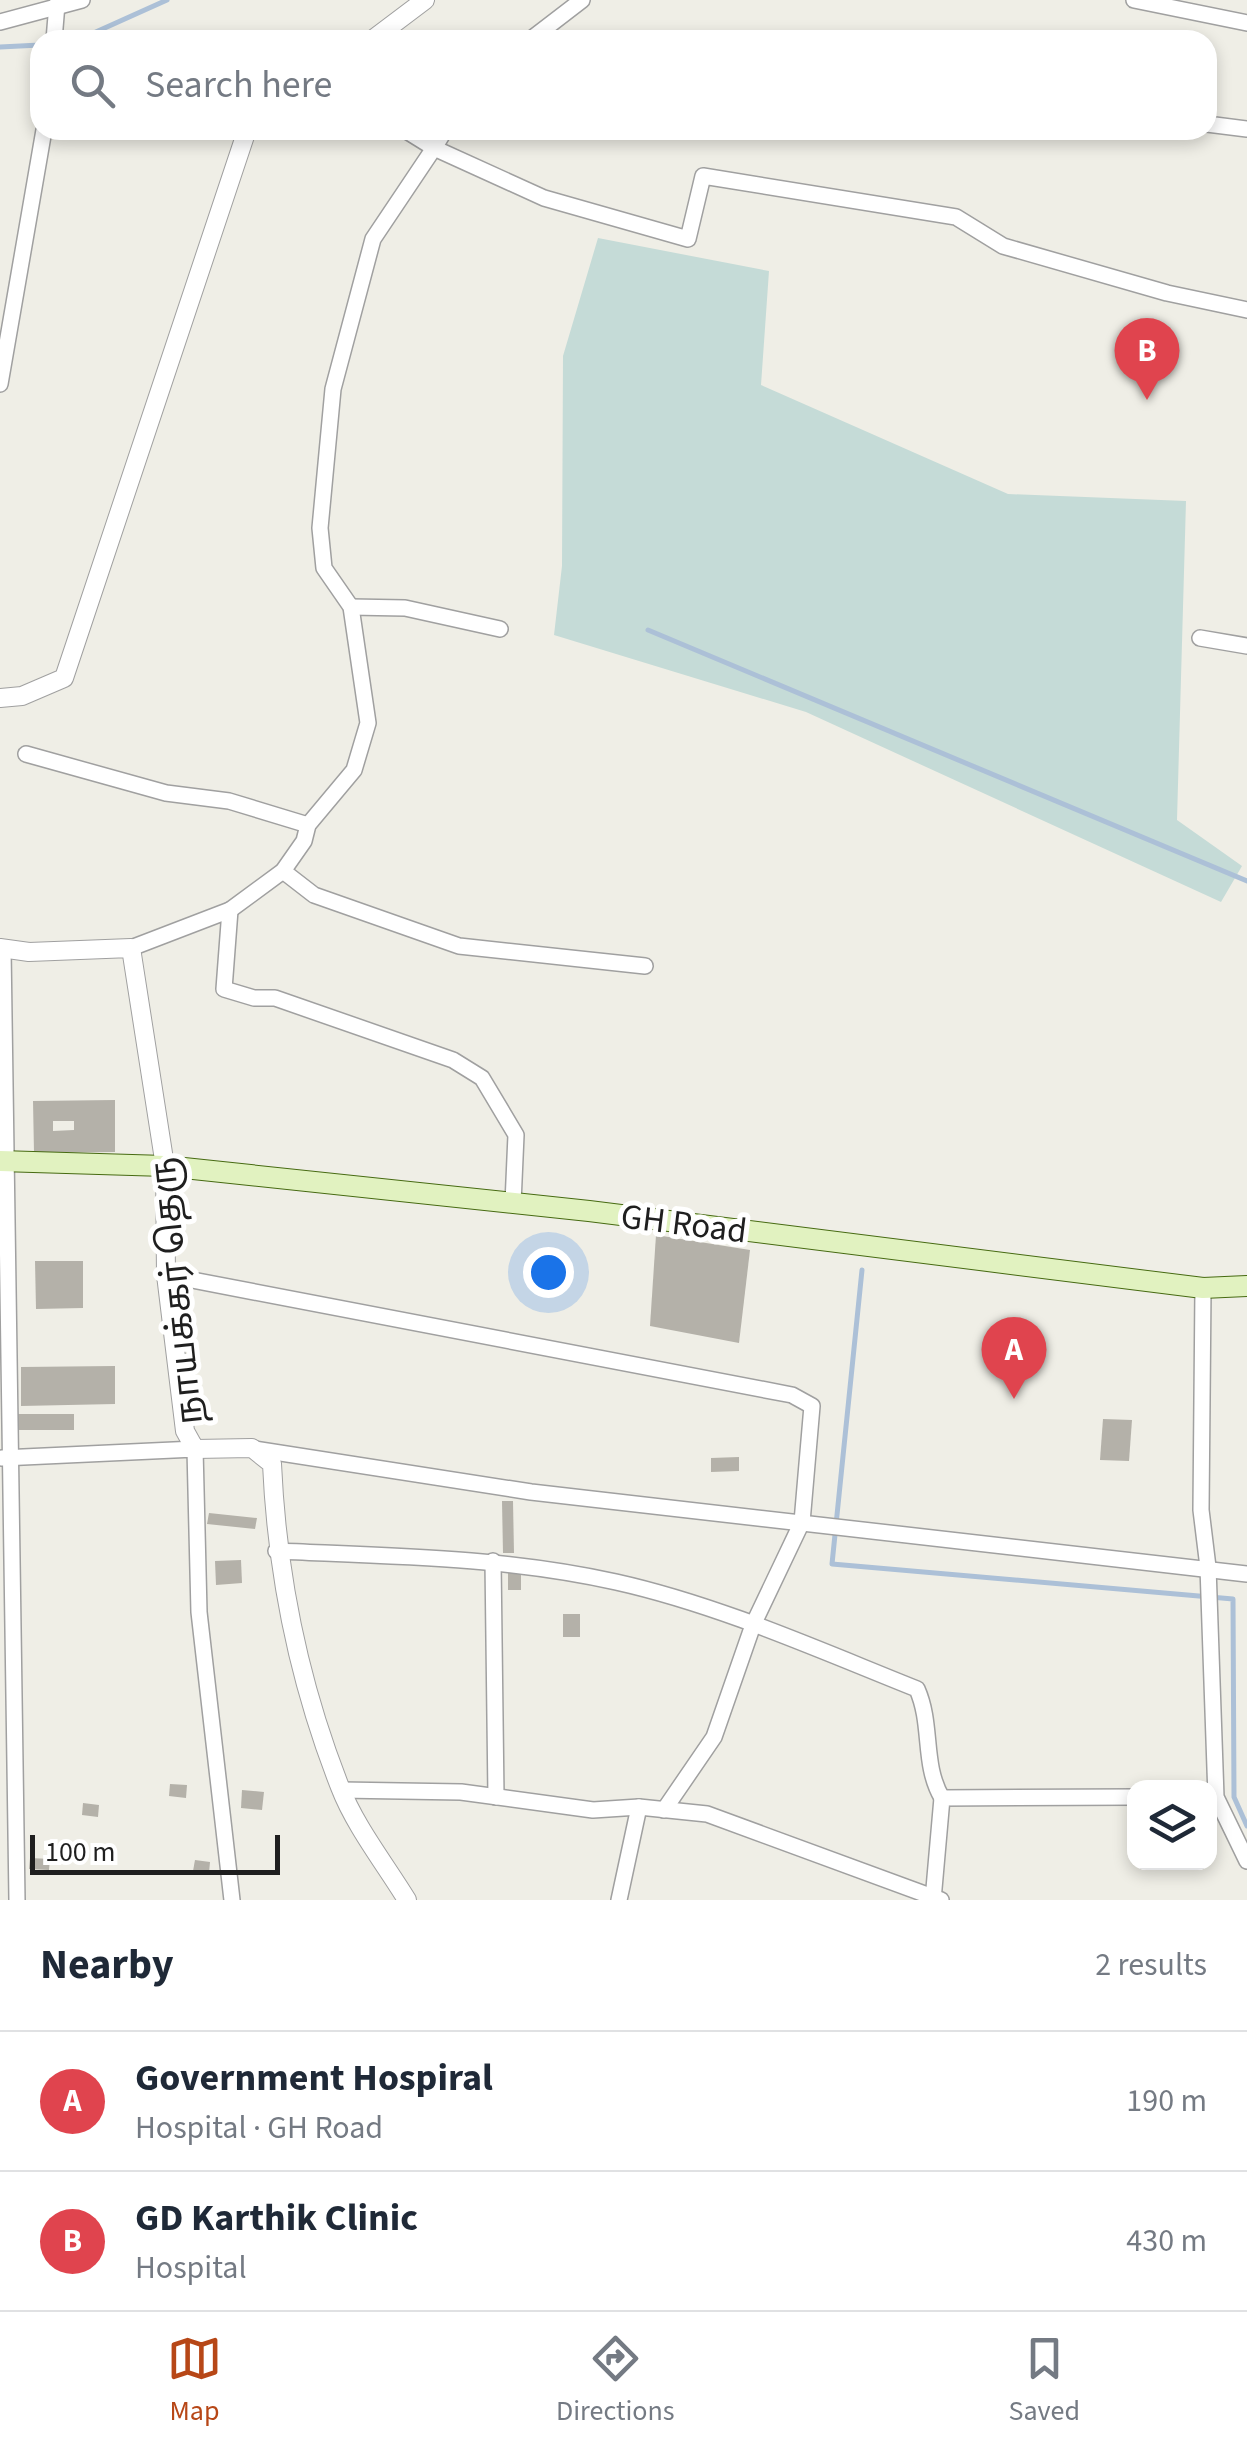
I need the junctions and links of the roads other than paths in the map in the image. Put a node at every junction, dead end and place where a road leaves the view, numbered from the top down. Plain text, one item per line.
1 (82, 0) edge
2 (425, 0) edge
3 (582, 0) edge
4 (1134, 0) edge
5 (57, 5) edge
6 (0, 22) edge
7 (1247, 24) edge
8 (55, 30) edge
9 (385, 30) edge
10 (543, 30) edge
11 (1217, 125) edge
12 (1247, 129) edge
13 (42, 140) edge
14 (244, 140) edge
15 (421, 140) edge
16 (439, 140) edge
17 (434, 148) junction
18 (1247, 310) edge
19 (0, 384) edge
20 (351, 606) junction
21 (500, 629) dead end
22 (1200, 638) dead end
23 (1247, 646) edge
24 (0, 698) edge
25 (26, 754) dead end
26 (308, 824) junction
27 (283, 871) junction
28 (230, 910) junction
29 (2, 948) edge
30 (131, 948) junction
31 (645, 966) dead end
32 (3, 1162) edge
33 (165, 1166) junction
34 (513, 1203) junction
35 (166, 1276) junction
36 (1247, 1286) edge
37 (1203, 1288) junction
38 (252, 1448) junction
39 (195, 1449) junction
40 (5, 1458) edge
41 (802, 1522) junction
42 (276, 1552) junction
43 (493, 1561) junction
44 (1208, 1567) junction
45 (1247, 1574) edge
46 (753, 1625) junction
47 (6, 1659) edge
48 (7, 1764) edge
49 (1213, 1780) edge
50 (341, 1790) junction
51 (496, 1797) junction
52 (942, 1798) junction
53 (1127, 1798) edge
54 (1217, 1805) edge
55 (639, 1807) junction
56 (664, 1810) junction
57 (1247, 1861) edge
58 (936, 1899) edge
59 (17, 1900) edge
60 (232, 1900) edge
61 (407, 1900) edge
62 (619, 1900) edge

1 - 5 street
2 - 9 street
3 - 10 street
4 - 7 street
5 - 6 street
5 - 8 street
11 - 12 street
13 - 19 street
14 - 24 street
15 - 17 street
16 - 17 street
17 - 18 street
17 - 20 street
20 - 21 street
20 - 26 street
22 - 23 street
25 - 26 street
26 - 27 street
27 - 28 street
27 - 31 street
28 - 30 street
28 - 34 street
29 - 30 street
29 - 32 street
30 - 33 street, நாயக்கர் தெரு
32 - 33 main road, GH Road
32 - 40 street
33 - 34 main road, GH Road
33 - 35 street, நாயக்கர் தெரு
34 - 37 main road, GH Road
35 - 39 street, நாயக்கர் தெரு
35 - 41 street
36 - 37 main road, GH Road
37 - 44 street
38 - 39 street, நாயக்கர் தெரு
38 - 41 street
38 - 42 street, நாயக்கர் தெரு
39 - 40 street
39 - 60 street
40 - 47 street
41 - 44 street
41 - 46 street
42 - 43 street
42 - 50 street, நாயக்கர் தெரு
43 - 46 street
43 - 51 street
44 - 45 street
44 - 49 street
46 - 52 street
46 - 56 street
47 - 48 street
48 - 59 street
50 - 51 street
50 - 61 street, நாயக்கர் தெரு
51 - 55 street
52 - 53 street
52 - 58 street
54 - 57 street
55 - 56 street
55 - 62 street
56 - 58 street

